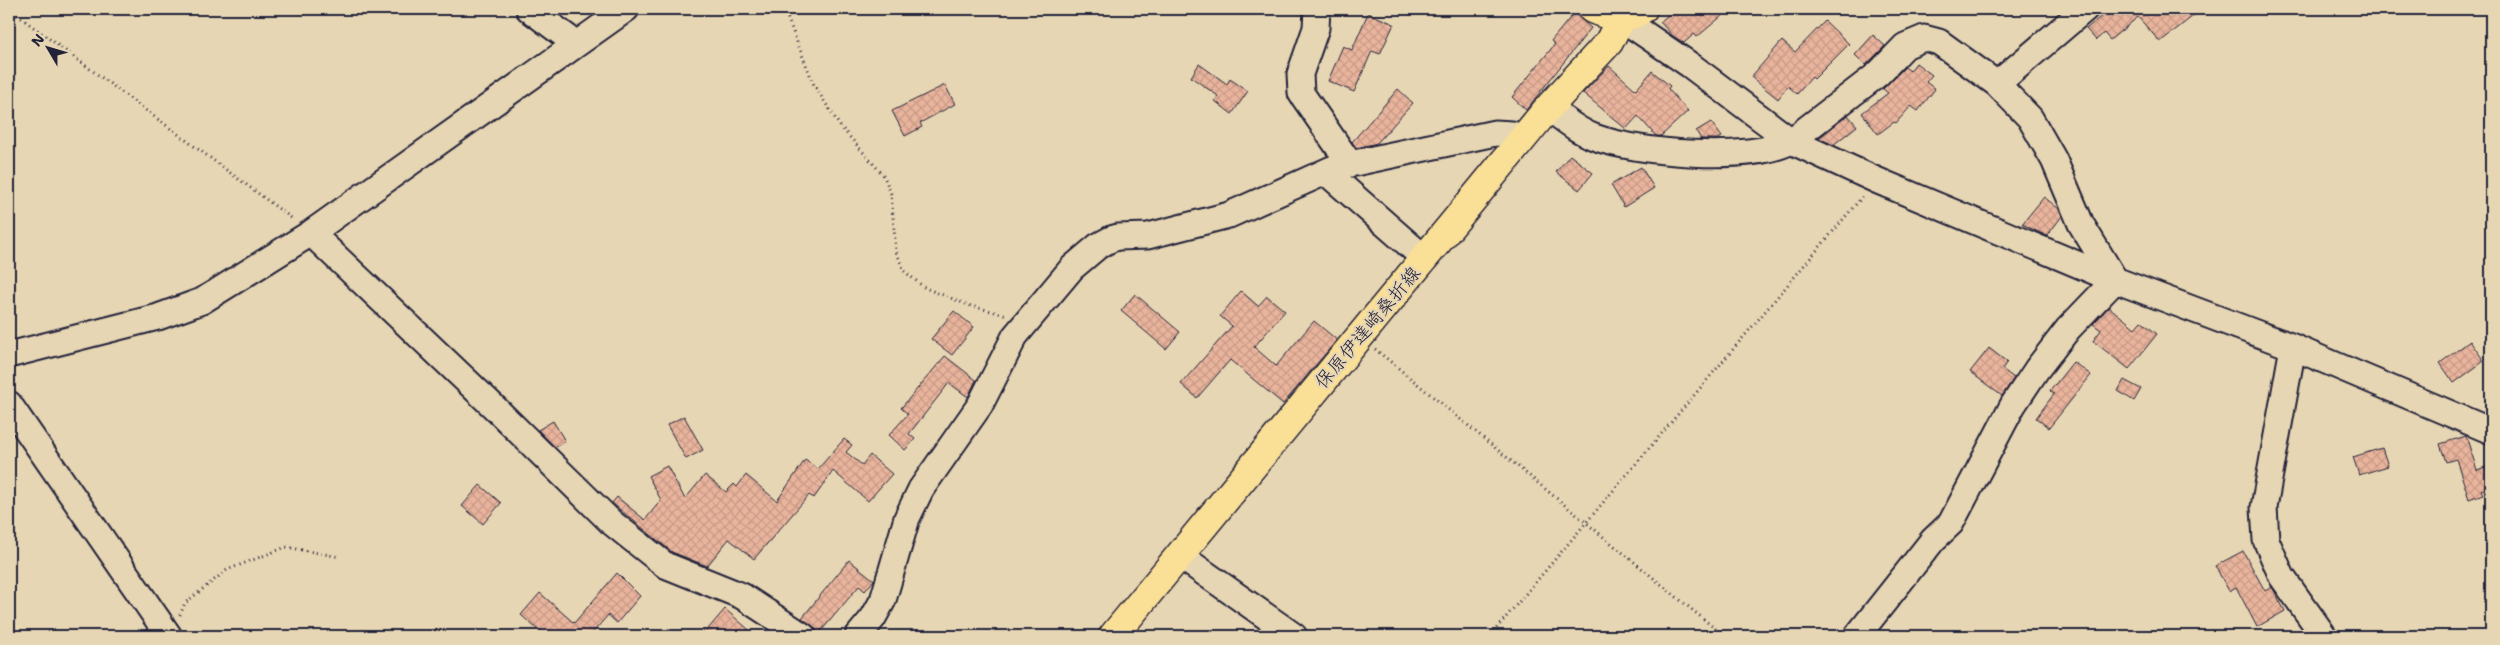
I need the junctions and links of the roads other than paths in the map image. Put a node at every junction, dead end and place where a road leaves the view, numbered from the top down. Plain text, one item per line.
1 (529, 9) edge
2 (626, 9) edge
3 (1317, 9) edge
4 (1592, 9) edge
5 (2085, 9) edge
6 (1632, 13) edge
7 (575, 43) junction
8 (1997, 84) junction
9 (1548, 108) junction
10 (1523, 139) junction
11 (1791, 141) junction
12 (1350, 164) junction
13 (1326, 172) junction
14 (311, 233) junction
15 (1424, 258) junction
16 (2115, 280) junction
17 (2293, 346) junction
18 (9, 355) edge
19 (9, 404) edge
20 (2491, 431) edge
21 (1179, 555) junction
22 (174, 628) edge
23 (803, 636) edge
24 (858, 636) edge
25 (1113, 636) edge
26 (1294, 636) edge
27 (1857, 636) edge
28 (2324, 636) edge

1 - 7 street
2 - 7 street
3 - 12 street
4 - 6 main road
5 - 8 street
6 - 9 main road, 保原伊達崎桑折線
6 - 11 street
7 - 14 street
8 - 11 street
8 - 16 street
9 - 10 main road, 保原伊達崎桑折線
9 - 11 street
10 - 12 street
10 - 15 main road, 保原伊達崎桑折線
11 - 16 street
12 - 13 street
13 - 15 street
13 - 24 street
14 - 18 street
14 - 23 street
15 - 21 main road, 保原伊達崎桑折線
16 - 17 street
16 - 27 street
17 - 20 street
17 - 28 street
19 - 22 street
21 - 25 main road, 保原伊達崎桑折線
21 - 26 street

